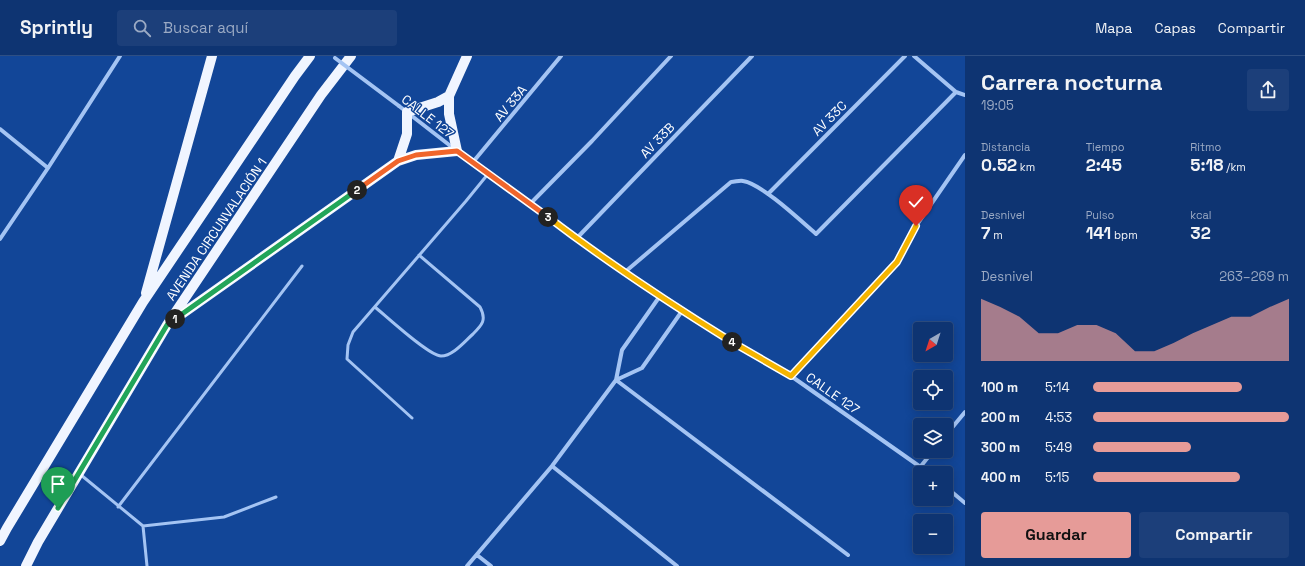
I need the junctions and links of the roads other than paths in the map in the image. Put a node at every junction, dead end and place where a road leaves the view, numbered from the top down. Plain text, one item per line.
1 (120, 56) edge
2 (212, 56) edge
3 (310, 56) edge
4 (332, 56) edge
5 (351, 56) edge
6 (467, 56) edge
7 (562, 56) edge
8 (671, 56) edge
9 (752, 56) edge
10 (905, 56) edge
11 (914, 56) edge
12 (956, 92) junction
13 (965, 95) edge
14 (449, 96) junction
15 (403, 109) junction
16 (0, 129) edge
17 (457, 151) junction
18 (965, 155) edge
19 (398, 161) junction
20 (473, 162) junction
21 (48, 168) junction
22 (488, 174) junction
23 (768, 194) junction
24 (530, 204) junction
25 (0, 239) edge
26 (576, 239) junction
27 (419, 255) junction
28 (302, 266) dead end
29 (625, 272) junction
30 (660, 296) junction
31 (144, 302) junction
32 (375, 306) junction
33 (682, 311) junction
34 (167, 325) junction
35 (791, 376) junction
36 (616, 380) junction
37 (965, 412) edge
38 (412, 418) dead end
39 (953, 427) edge
40 (927, 458) edge
41 (552, 466) junction
42 (921, 466) joint
43 (79, 474) junction
44 (953, 493) edge
45 (276, 497) dead end
46 (965, 503) edge
47 (118, 507) junction
48 (143, 526) junction
49 (0, 541) edge
50 (477, 554) junction
51 (848, 555) dead end
52 (26, 566) edge
53 (147, 566) edge
54 (467, 566) edge
55 (491, 566) edge
56 (677, 566) edge

1 - 21 street
2 - 31 main road
3 - 31 main road, AVENIDA CIRCUNVALACIÓN 1
4 - 15 street, CALLE 127, bridge
5 - 34 main road, AVENIDA CIRCUNVALACIÓN 1
6 - 14 main road
7 - 20 street, AV 33A
8 - 24 street
9 - 26 street, AV 33B
10 - 23 street, AV 33C
11 - 12 street
12 - 13 street
12 - 23 street
14 - 15 main road
14 - 17 main road
15 - 17 street, CALLE 127
15 - 19 main road
16 - 21 street
17 - 19 main road
17 - 20 street, CALLE 127
18 - 35 street
19 - 34 main road
20 - 22 street, CALLE 127
21 - 25 street
22 - 24 street, CALLE 127
22 - 27 lane
23 - 29 street
24 - 26 street, CALLE 127
26 - 29 street, CALLE 127
27 - 32 lane
27 - 32 lane
28 - 47 lane
29 - 30 street, CALLE 127
30 - 33 street, CALLE 127
30 - 36 street
31 - 49 main road, AVENIDA CIRCUNVALACIÓN 1
32 - 38 lane
33 - 35 street, CALLE 127
33 - 36 street
34 - 43 main road, AVENIDA CIRCUNVALACIÓN 1
35 - 42 street, CALLE 127
36 - 41 street
36 - 51 street
37 - 39 street
40 - 42 street
41 - 50 street
41 - 56 street
43 - 47 lane
43 - 52 main road, AVENIDA CIRCUNVALACIÓN 1
44 - 46 street
45 - 48 lane
47 - 48 lane
48 - 53 lane
50 - 54 street
50 - 55 street

